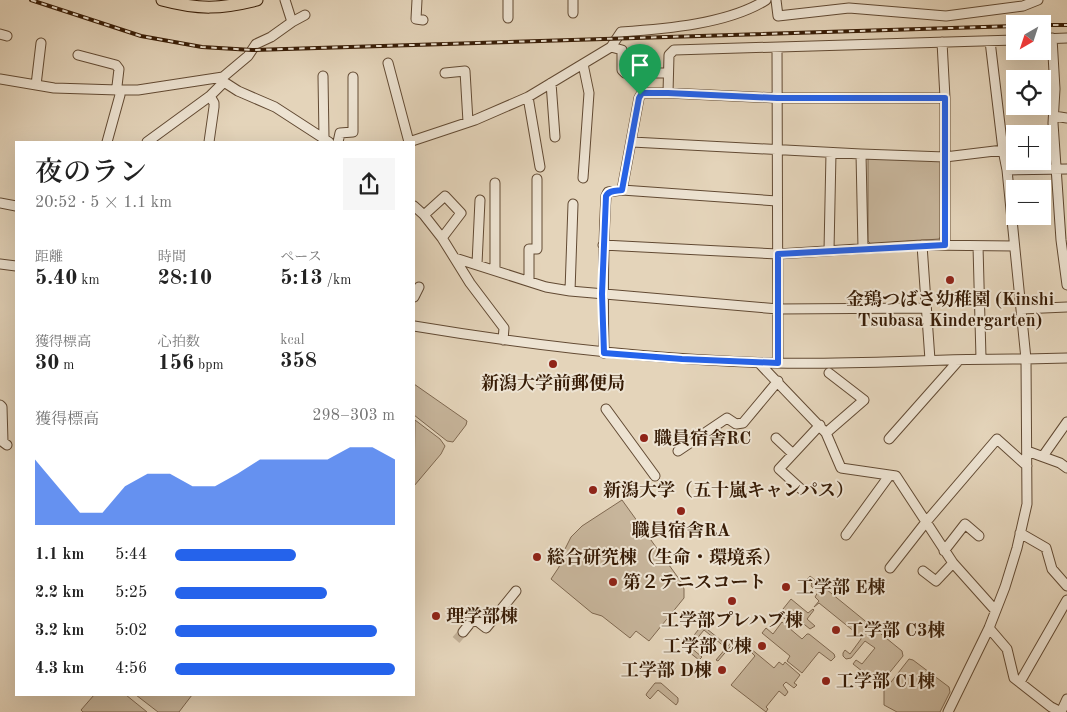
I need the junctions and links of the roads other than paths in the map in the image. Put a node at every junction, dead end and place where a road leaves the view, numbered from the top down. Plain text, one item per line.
1 (162, 0) edge
2 (257, 0) edge
3 (285, 0) edge
4 (417, 0) edge
5 (508, 0) edge
6 (573, 0) edge
7 (766, 0) edge
8 (776, 0) edge
9 (1038, 0) edge
10 (573, 13) dead end
11 (305, 15) dead end
12 (508, 18) dead end
13 (424, 20) dead end
14 (292, 22) junction
15 (1067, 38) edge
16 (1051, 39) edge
17 (1006, 40) edge
18 (990, 41) junction
19 (942, 42) junction
20 (41, 43) dead end
21 (611, 46) junction
22 (777, 48) junction
23 (78, 55) dead end
24 (1050, 60) edge
25 (388, 63) dead end
26 (583, 64) junction
27 (445, 73) dead end
28 (668, 73) junction
29 (323, 76) dead end
30 (353, 77) dead end
31 (0, 79) edge
32 (224, 80) junction
33 (551, 83) junction
34 (36, 85) junction
35 (118, 90) junction
36 (668, 93) junction
37 (210, 96) junction
38 (528, 97) junction
39 (777, 98) junction
40 (945, 98) junction
41 (1054, 116) junction
42 (1067, 118) edge
43 (468, 122) junction
44 (555, 136) dead end
45 (326, 140) edge
46 (107, 141) edge
47 (148, 141) edge
48 (209, 141) edge
49 (338, 141) edge
50 (409, 141) edge
51 (412, 141) edge
52 (632, 142) junction
53 (777, 150) junction
54 (1002, 150) junction
55 (831, 153) junction
56 (862, 154) junction
57 (945, 157) junction
58 (540, 166) dead end
59 (1006, 166) edge
60 (1051, 169) edge
61 (1057, 169) junction
62 (1067, 169) edge
63 (1007, 170) edge
64 (583, 178) dead end
65 (537, 179) dead end
66 (495, 183) dead end
67 (622, 190) junction
68 (480, 200) dead end
69 (776, 201) junction
70 (0, 203) edge
71 (573, 204) dead end
72 (15, 206) edge
73 (415, 207) edge
74 (424, 215) junction
75 (442, 238) junction
76 (1064, 240) edge
77 (603, 245) junction
78 (922, 245) junction
79 (945, 245) junction
80 (978, 246) junction
81 (1014, 246) junction
82 (863, 248) junction
83 (829, 250) junction
84 (778, 254) junction
85 (455, 258) junction
86 (14, 263) edge
87 (0, 264) edge
88 (477, 264) junction
89 (495, 270) junction
90 (529, 280) junction
91 (1067, 285) edge
92 (419, 287) dead end
93 (570, 291) junction
94 (602, 294) junction
95 (415, 295) edge
96 (1067, 307) edge
97 (926, 308) junction
98 (778, 309) junction
99 (1021, 309) junction
100 (415, 326) edge
101 (503, 340) junction
102 (604, 353) junction
103 (981, 358) junction
104 (1067, 358) edge
105 (1026, 359) junction
106 (930, 360) junction
107 (959, 360) junction
108 (759, 363) junction
109 (778, 363) junction
110 (829, 373) dead end
111 (778, 381) junction
112 (0, 405) edge
113 (606, 410) dead end
114 (1067, 422) edge
115 (823, 429) junction
116 (776, 438) dead end
117 (889, 439) dead end
118 (7, 445) dead end
119 (678, 451) dead end
120 (1027, 451) junction
121 (793, 454) junction
122 (1043, 456) junction
123 (1028, 466) junction
124 (1067, 468) edge
125 (655, 476) dead end
126 (889, 476) junction
127 (801, 489) dead end
128 (926, 522) junction
129 (1020, 533) junction
130 (846, 535) dead end
131 (979, 536) dead end
132 (944, 551) junction
133 (953, 563) junction
134 (890, 568) dead end
135 (923, 571) dead end
136 (1066, 580) edge
137 (516, 591) dead end
138 (1067, 600) edge
139 (995, 610) junction
140 (989, 628) junction
141 (463, 632) tunnel mouth
142 (1020, 682) junction
143 (1067, 700) edge
144 (1050, 710) edge
145 (948, 712) edge
146 (1061, 712) edge

1 - 2 main road
3 - 14 street
4 - 13 street
5 - 12 street
6 - 10 street
7 - 21 street
8 - 9 street
11 - 14 street
14 - 32 street
15 - 16 street
17 - 18 street
18 - 19 street
18 - 54 street
19 - 22 street
19 - 40 street
20 - 34 street
21 - 26 street
21 - 28 street
22 - 28 street
22 - 39 street
23 - 35 street
24 - 41 street
25 - 50 street
26 - 33 street
26 - 64 street
27 - 43 street
28 - 36 street
29 - 45 street
30 - 49 street
31 - 34 street
32 - 35 street
32 - 37 street
32 - 45 street
33 - 38 street
33 - 44 street
34 - 35 street
35 - 46 street
36 - 39 street
36 - 52 street
37 - 47 street
37 - 48 street
38 - 43 street
38 - 58 street
39 - 40 street
39 - 53 street
40 - 57 street
41 - 42 street
41 - 61 street
43 - 51 street
52 - 53 street
52 - 67 street
53 - 55 street
53 - 69 street
54 - 57 street
54 - 59 street
55 - 56 street
55 - 83 street
56 - 57 street
56 - 82 street
57 - 79 street
60 - 61 street
61 - 62 street
61 - 76 street
63 - 81 street
65 - 90 street
66 - 89 street
67 - 69 street
67 - 77 street
68 - 88 street
69 - 84 street
70 - 72 street
71 - 93 street
73 - 74 street
74 - 75 street
74 - 75 street
75 - 85 street
76 - 91 street
77 - 84 street
77 - 94 street
78 - 79 street
78 - 82 street
78 - 97 street
79 - 80 street
80 - 81 street
80 - 103 street
81 - 99 street
82 - 83 street
83 - 84 street
84 - 98 street
85 - 88 street
85 - 101 street
86 - 87 street
88 - 89 street
89 - 90 street
90 - 93 street
92 - 95 street
93 - 94 street
94 - 98 street
94 - 102 street
96 - 99 street
97 - 98 street
97 - 106 street
98 - 109 street
99 - 105 street
100 - 101 street
101 - 102 street
102 - 108 street
103 - 105 street
103 - 107 street
104 - 105 street
105 - 120 street
106 - 107 street
106 - 109 street
107 - 117 street
108 - 109 street
108 - 111 street
110 - 115 street
111 - 115 street
111 - 119 street
112 - 118 street
113 - 125 street
114 - 122 street
115 - 121 street
115 - 126 street
116 - 121 street
120 - 122 street
120 - 123 street
121 - 127 street
122 - 124 street
123 - 128 street
123 - 129 street
126 - 128 street
126 - 130 street
128 - 132 street
128 - 134 street
129 - 136 street
129 - 139 street
131 - 132 street
132 - 133 street
133 - 135 street
133 - 139 street
137 - 141 street
138 - 142 street
139 - 140 street
140 - 142 street
140 - 145 street
142 - 144 street
143 - 146 street
144 - 146 street

